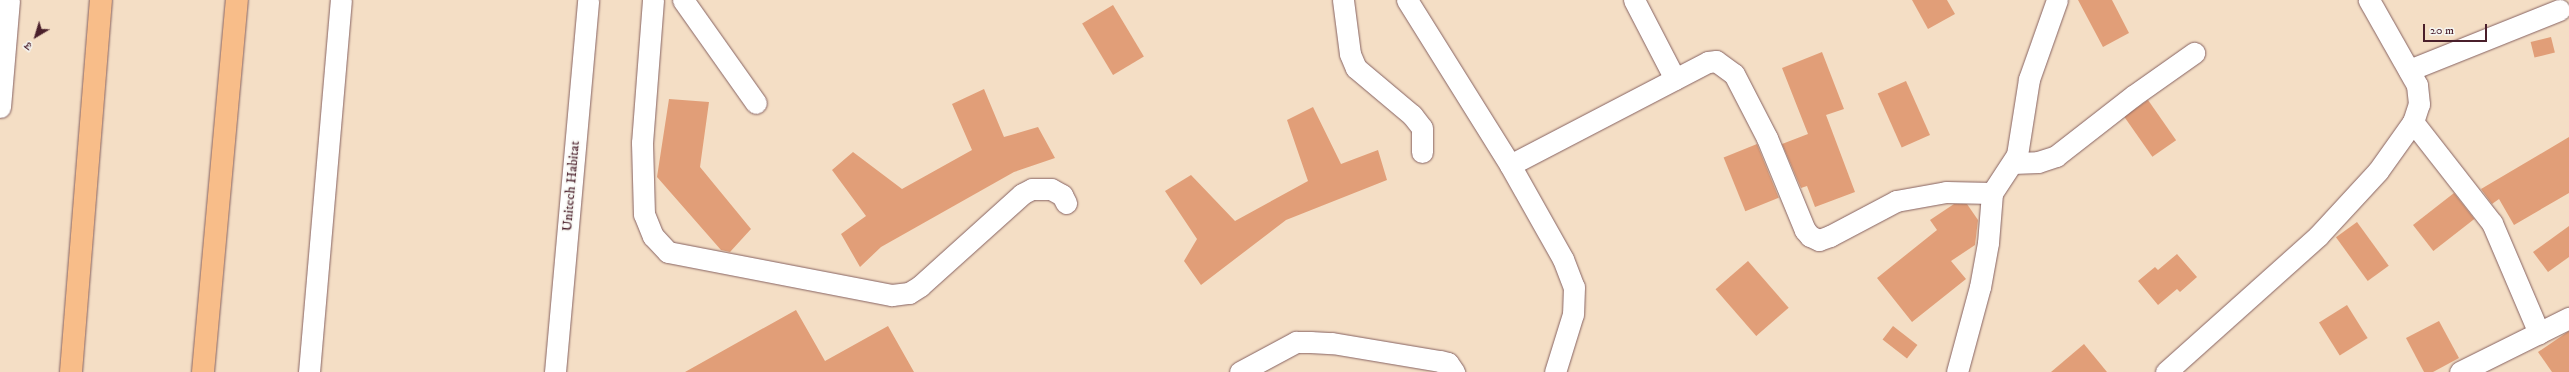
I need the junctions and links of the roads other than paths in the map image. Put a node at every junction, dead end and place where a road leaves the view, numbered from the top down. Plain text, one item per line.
1 (8, 0) edge
2 (101, 0) edge
3 (237, 0) edge
4 (342, 0) edge
5 (588, 0) edge
6 (653, 0) edge
7 (683, 0) edge
8 (1344, 0) edge
9 (1407, 0) edge
10 (1634, 0) edge
11 (2057, 0) edge
12 (2369, 0) edge
13 (2560, 9) edge
14 (2194, 53) dead end
15 (2409, 70) junction
16 (1675, 79) junction
17 (756, 103) dead end
18 (0, 106) edge
19 (2413, 122) junction
20 (1422, 152) dead end
21 (2013, 163) junction
22 (1510, 165) junction
23 (1992, 194) junction
24 (1066, 202) dead end
25 (2569, 318) edge
26 (2539, 333) junction
27 (71, 372) edge
28 (203, 372) edge
29 (309, 372) edge
30 (555, 372) edge
31 (1240, 372) edge
32 (1454, 372) edge
33 (1555, 372) edge
34 (1957, 372) edge
35 (2166, 372) edge
36 (2460, 372) edge

1 - 18 street
2 - 27 main road
3 - 28 main road
4 - 29 street
5 - 30 street, Unitech Habitat
6 - 24 street
7 - 17 street
8 - 20 street
9 - 22 street
10 - 16 street
11 - 21 street
12 - 15 street
13 - 15 street
14 - 21 street
15 - 19 street
16 - 22 street
16 - 23 street
19 - 26 street
19 - 35 street
21 - 23 street
22 - 33 street
23 - 34 street
25 - 26 street
26 - 36 street
31 - 32 street

